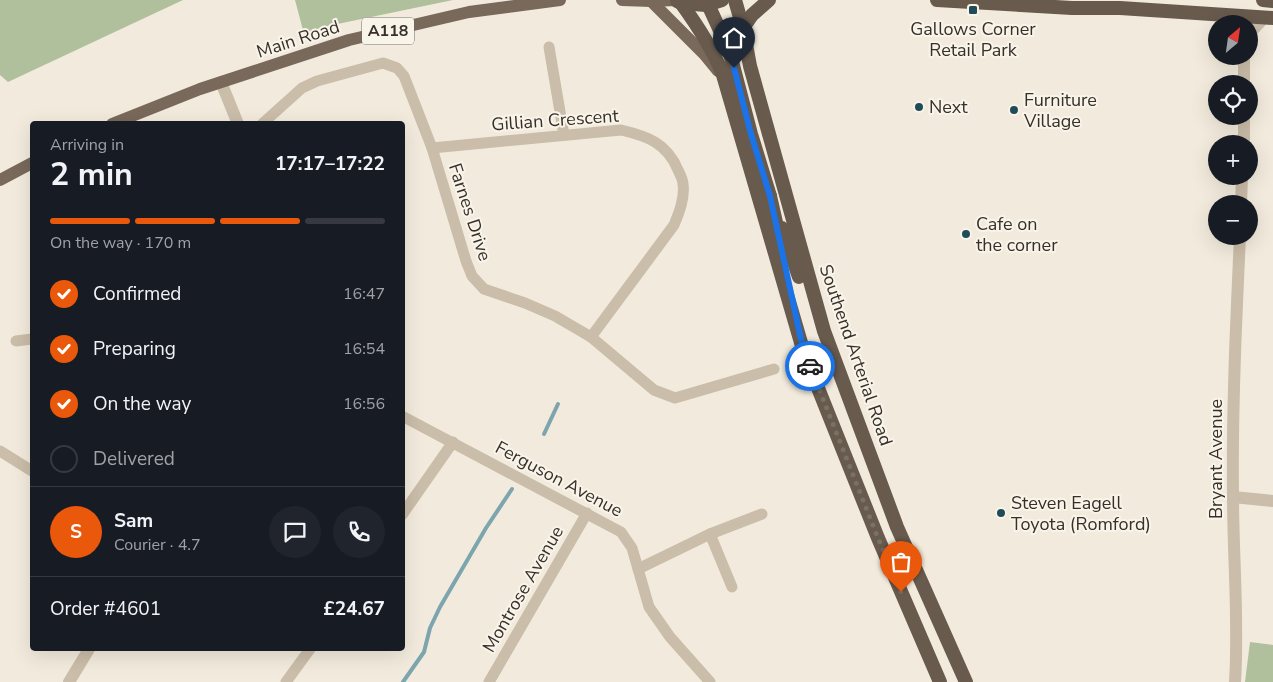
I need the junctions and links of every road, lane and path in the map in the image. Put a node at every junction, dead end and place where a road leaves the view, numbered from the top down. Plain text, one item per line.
1 (560, 0) edge
2 (622, 0) edge
3 (706, 0) edge
4 (722, 0) edge
5 (735, 0) edge
6 (769, 0) edge
7 (937, 0) edge
8 (1263, 0) edge
9 (651, 1) junction
10 (1273, 1) edge
11 (678, 2) edge
12 (1208, 17) edge
13 (1269, 18) edge
14 (1258, 27) edge
15 (743, 28) junction
16 (549, 48) dead end
17 (221, 82) junction
18 (727, 89) junction
19 (119, 121) edge
20 (237, 121) edge
21 (265, 121) edge
22 (564, 135) junction
23 (432, 148) junction
24 (30, 164) edge
25 (0, 180) edge
26 (770, 196) junction
27 (1240, 245) edge
28 (824, 331) junction
29 (591, 337) junction
30 (30, 339) edge
31 (16, 341) dead end
32 (804, 353) junction
33 (774, 369) dead end
34 (405, 418) edge
35 (453, 442) junction
36 (0, 451) edge
37 (30, 470) edge
38 (1233, 497) junction
39 (1273, 500) edge
40 (405, 511) edge
41 (587, 513) junction
42 (762, 514) dead end
43 (710, 534) junction
44 (638, 569) junction
45 (732, 586) dead end
46 (88, 651) edge
47 (309, 651) edge
48 (69, 682) edge
49 (286, 682) edge
50 (489, 682) edge
51 (710, 682) edge
52 (940, 682) edge
53 (966, 682) edge
54 (1235, 682) edge

1 - 17 main road, Main Road / A118
2 - 9 main road
3 - 26 highway, bridge
4 - 11 highway
5 - 15 highway, Southend Arterial Road
6 - 15 highway
7 - 12 highway
8 - 10 highway
9 - 11 main road
9 - 18 main road
11 - 18 highway
13 - 14 street
15 - 28 highway, Southend Arterial Road
16 - 22 street
17 - 19 main road, Main Road / A118
17 - 20 street
18 - 32 highway
21 - 23 street, Farnes Drive
22 - 23 street, Gillian Crescent
22 - 29 street, Gillian Crescent
23 - 29 street, Farnes Drive
24 - 25 main road
26 - 28 highway
26 - 32 highway
27 - 38 street, Bryant Avenue
28 - 53 highway, Southend Arterial Road
29 - 33 street, Farnes Drive
30 - 31 street
32 - 52 highway
34 - 35 street, Ferguson Avenue
35 - 40 street
35 - 41 street, Ferguson Avenue
36 - 37 street
38 - 39 street
38 - 54 street, Bryant Avenue
41 - 44 street, Ferguson Avenue
41 - 50 street, Montrose Avenue
42 - 43 street
43 - 44 street
43 - 45 street
44 - 51 street, Ferguson Avenue
46 - 48 street
47 - 49 street

